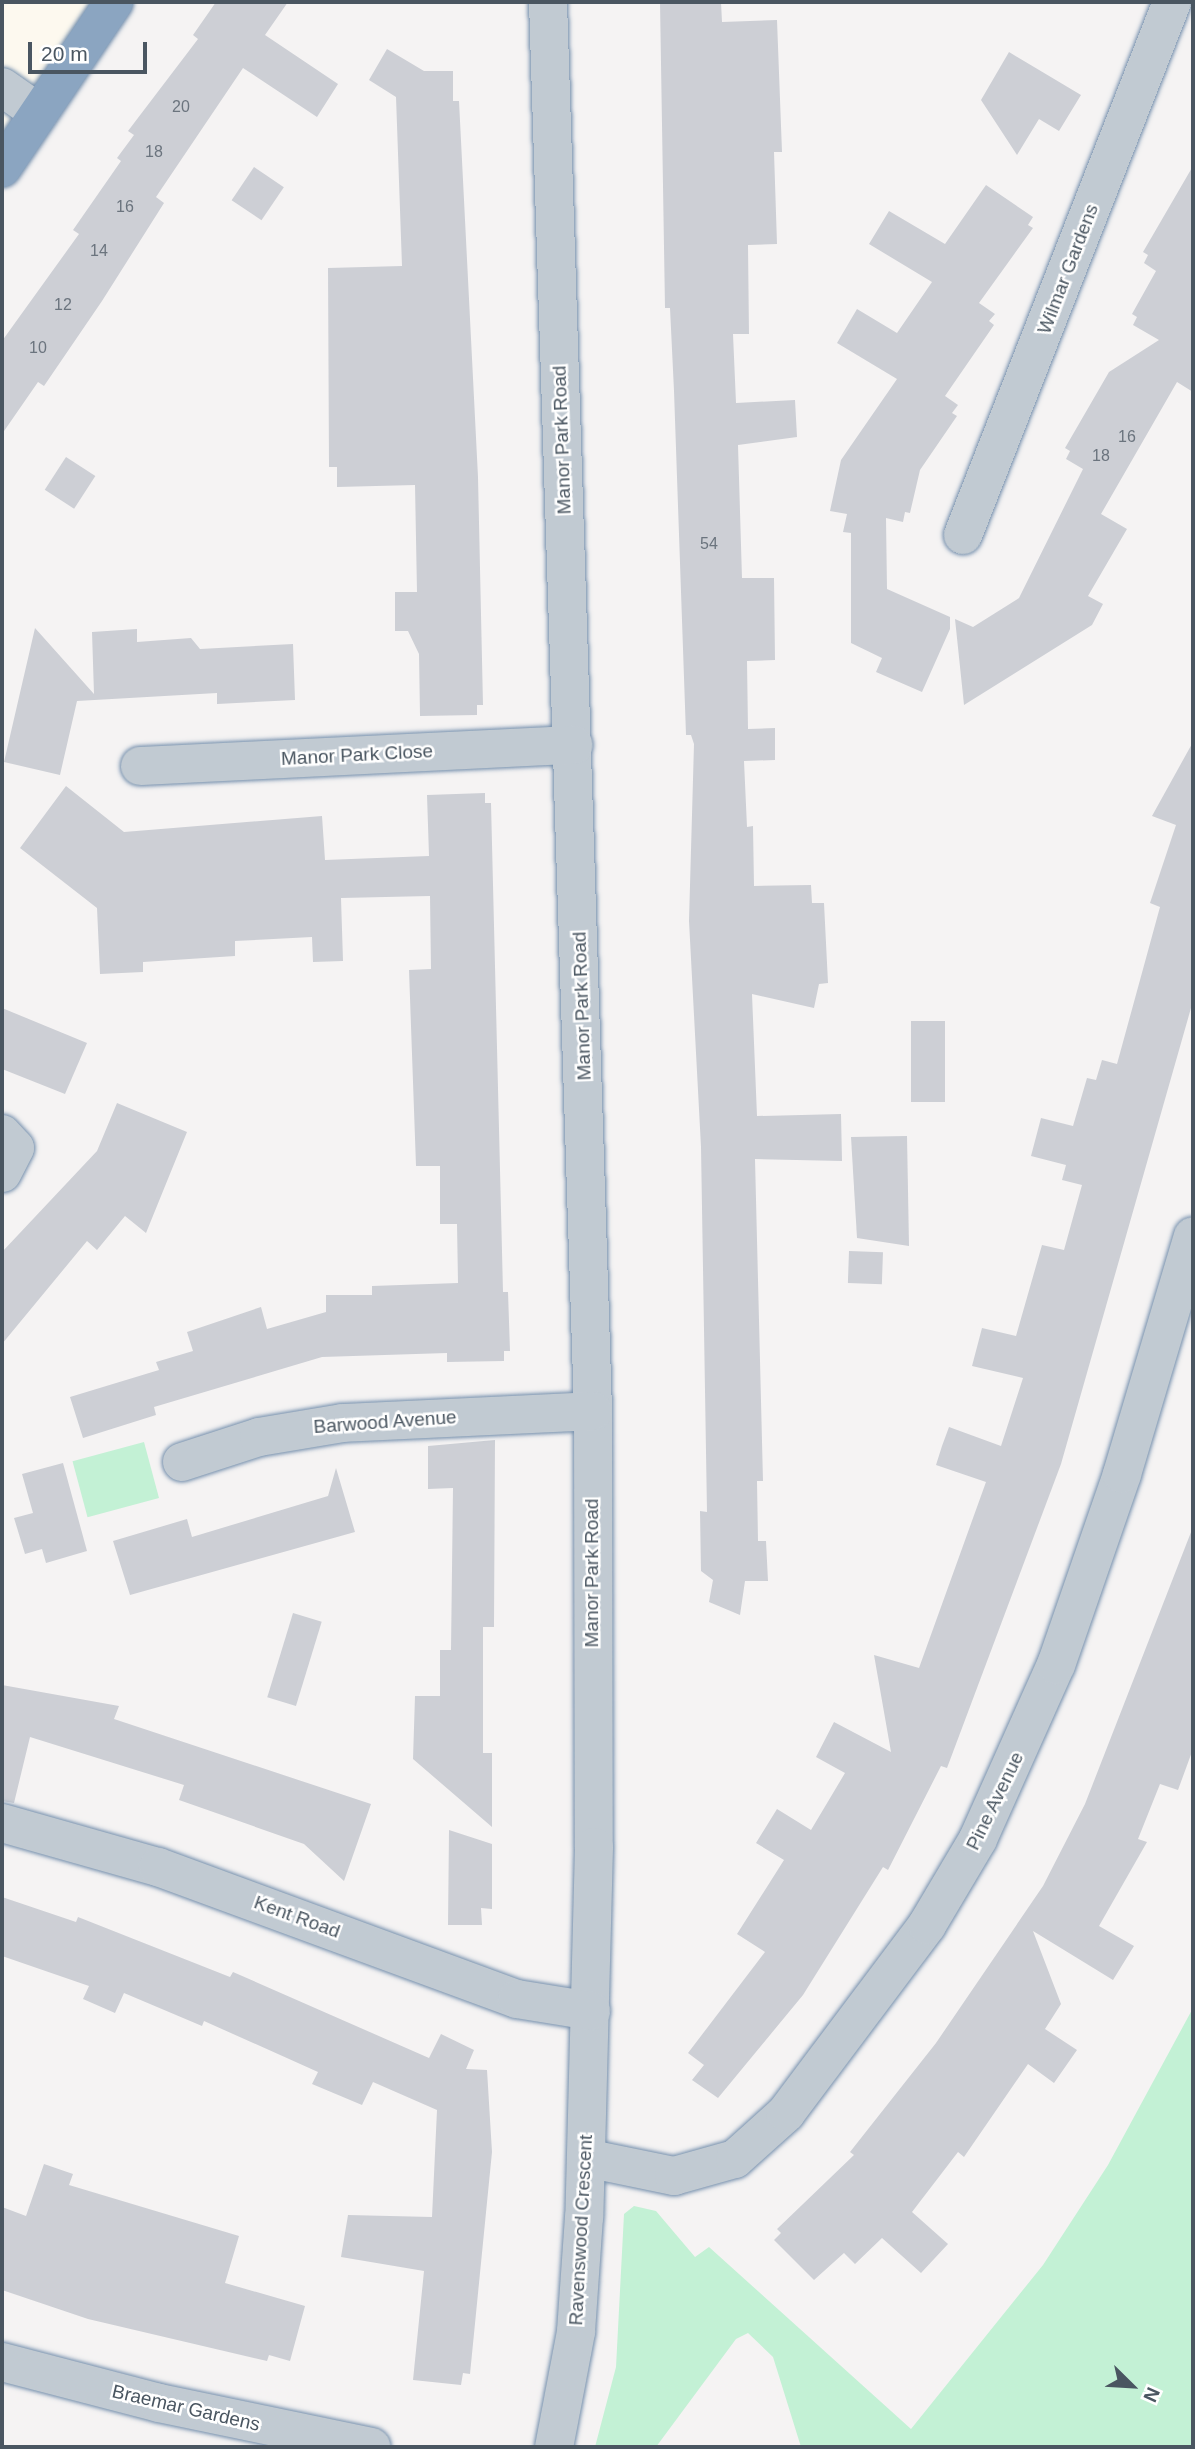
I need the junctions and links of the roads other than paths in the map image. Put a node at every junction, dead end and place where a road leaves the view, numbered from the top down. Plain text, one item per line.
1 (114, 2) edge
2 (548, 2) edge
3 (1172, 2) edge
4 (2, 87) edge
5 (39, 113) junction
6 (2, 168) edge
7 (963, 535) dead end
8 (573, 745) junction
9 (141, 766) dead end
10 (1193, 1236) edge
11 (593, 1411) junction
12 (182, 1462) dead end
13 (2, 1823) edge
14 (591, 2011) junction
15 (586, 2158) junction
16 (2, 2362) edge
17 (372, 2447) edge
18 (554, 2447) edge

1 - 5 highway
2 - 8 street, Manor Park Road
3 - 7 street, Wilmar Gardens
4 - 5 street
5 - 6 highway
8 - 9 street, Manor Park Close
8 - 11 street, Manor Park Road
10 - 15 street, Pine Avenue
11 - 12 street, Barwood Avenue
11 - 14 street, Manor Park Road
13 - 14 street, Kent Road
14 - 15 street, Ravenswood Crescent
15 - 18 street, Ravenswood Crescent
16 - 17 street, Braemar Gardens

